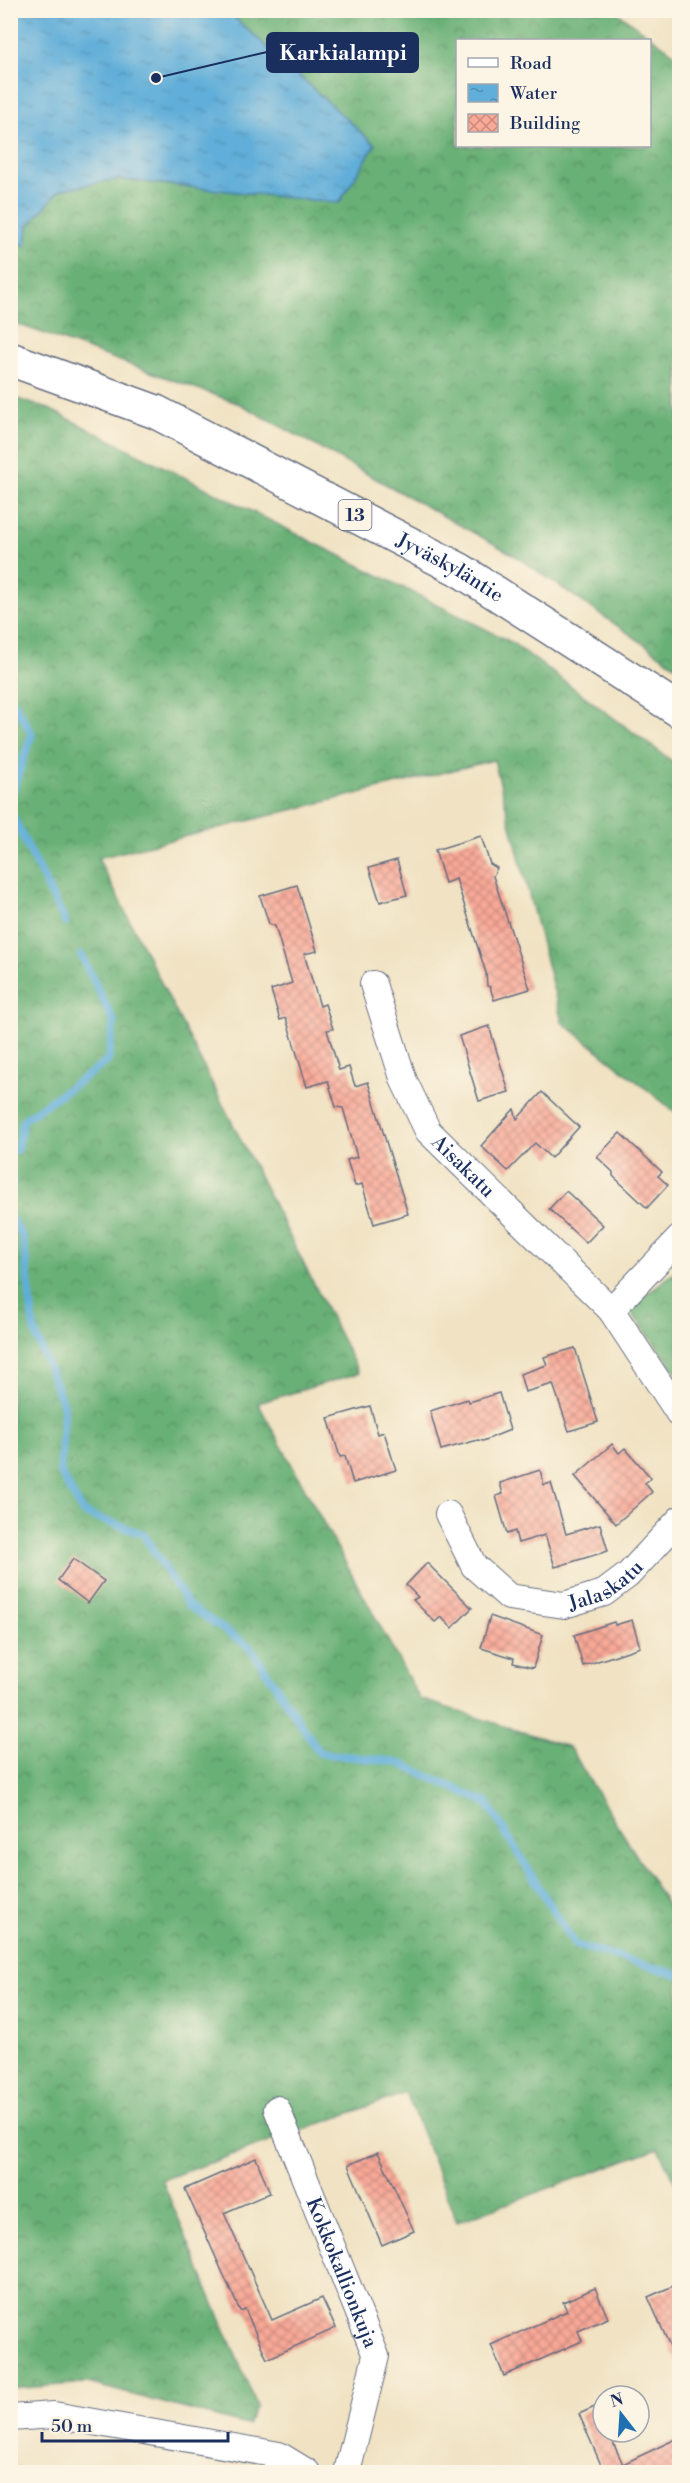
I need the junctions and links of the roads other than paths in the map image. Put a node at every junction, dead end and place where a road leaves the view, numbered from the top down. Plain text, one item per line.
1 (10, 359) edge
2 (680, 711) edge
3 (373, 984) dead end
4 (680, 1238) edge
5 (611, 1310) junction
6 (680, 1414) edge
7 (448, 1514) dead end
8 (680, 1519) edge
9 (277, 2109) dead end
10 (10, 2418) edge
11 (307, 2472) edge
12 (347, 2472) edge

1 - 2 highway, Jyväskyläntie / 13
3 - 5 street, Aisakatu
4 - 5 street
5 - 6 street, Aisakatu
7 - 8 street, Jalaskatu
9 - 12 street, Kokkokallionkuja
10 - 11 street

